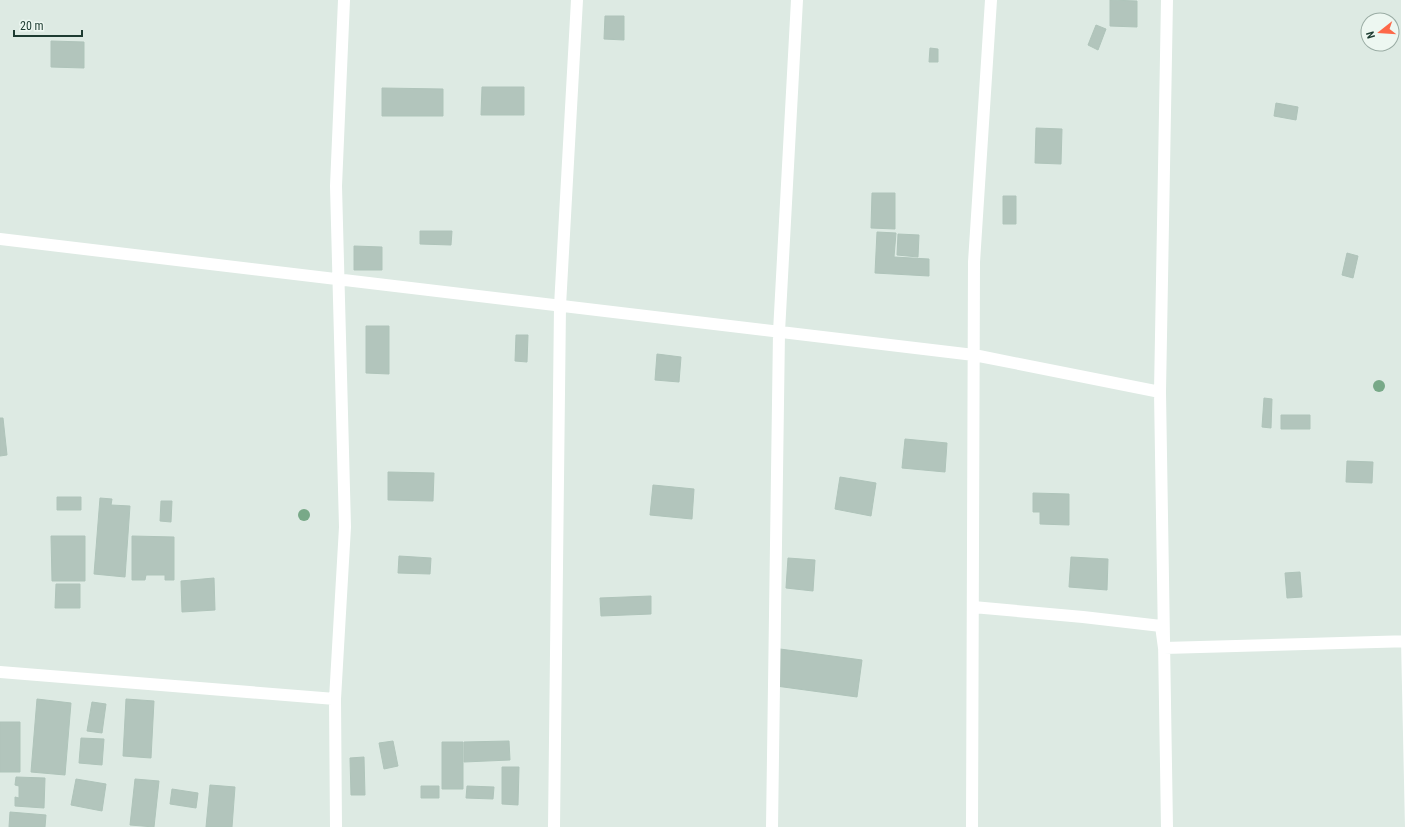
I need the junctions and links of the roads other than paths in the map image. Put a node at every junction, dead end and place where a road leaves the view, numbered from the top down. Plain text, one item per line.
1 (344, 0) edge
2 (577, 0) edge
3 (797, 0) edge
4 (991, 0) edge
5 (1167, 0) edge
6 (1407, 0) edge
7 (0, 239) edge
8 (339, 280) junction
9 (560, 306) junction
10 (779, 332) junction
11 (974, 355) junction
12 (1160, 392) junction
13 (973, 607) junction
14 (1409, 641) edge
15 (1164, 648) junction
16 (0, 672) edge
17 (335, 699) junction
18 (336, 827) edge
19 (554, 827) edge
20 (772, 827) edge
21 (972, 827) edge
22 (1167, 827) edge
23 (1412, 827) edge

1 - 8 street
2 - 9 street
3 - 10 street
4 - 11 street
5 - 12 street
6 - 14 street
7 - 8 street
8 - 9 street
8 - 17 street
9 - 10 street
9 - 19 street
10 - 11 street
10 - 20 street
11 - 12 street
11 - 13 street
12 - 15 street
13 - 15 street
13 - 21 street
14 - 15 street
14 - 23 street
15 - 22 street
16 - 17 street
17 - 18 street

